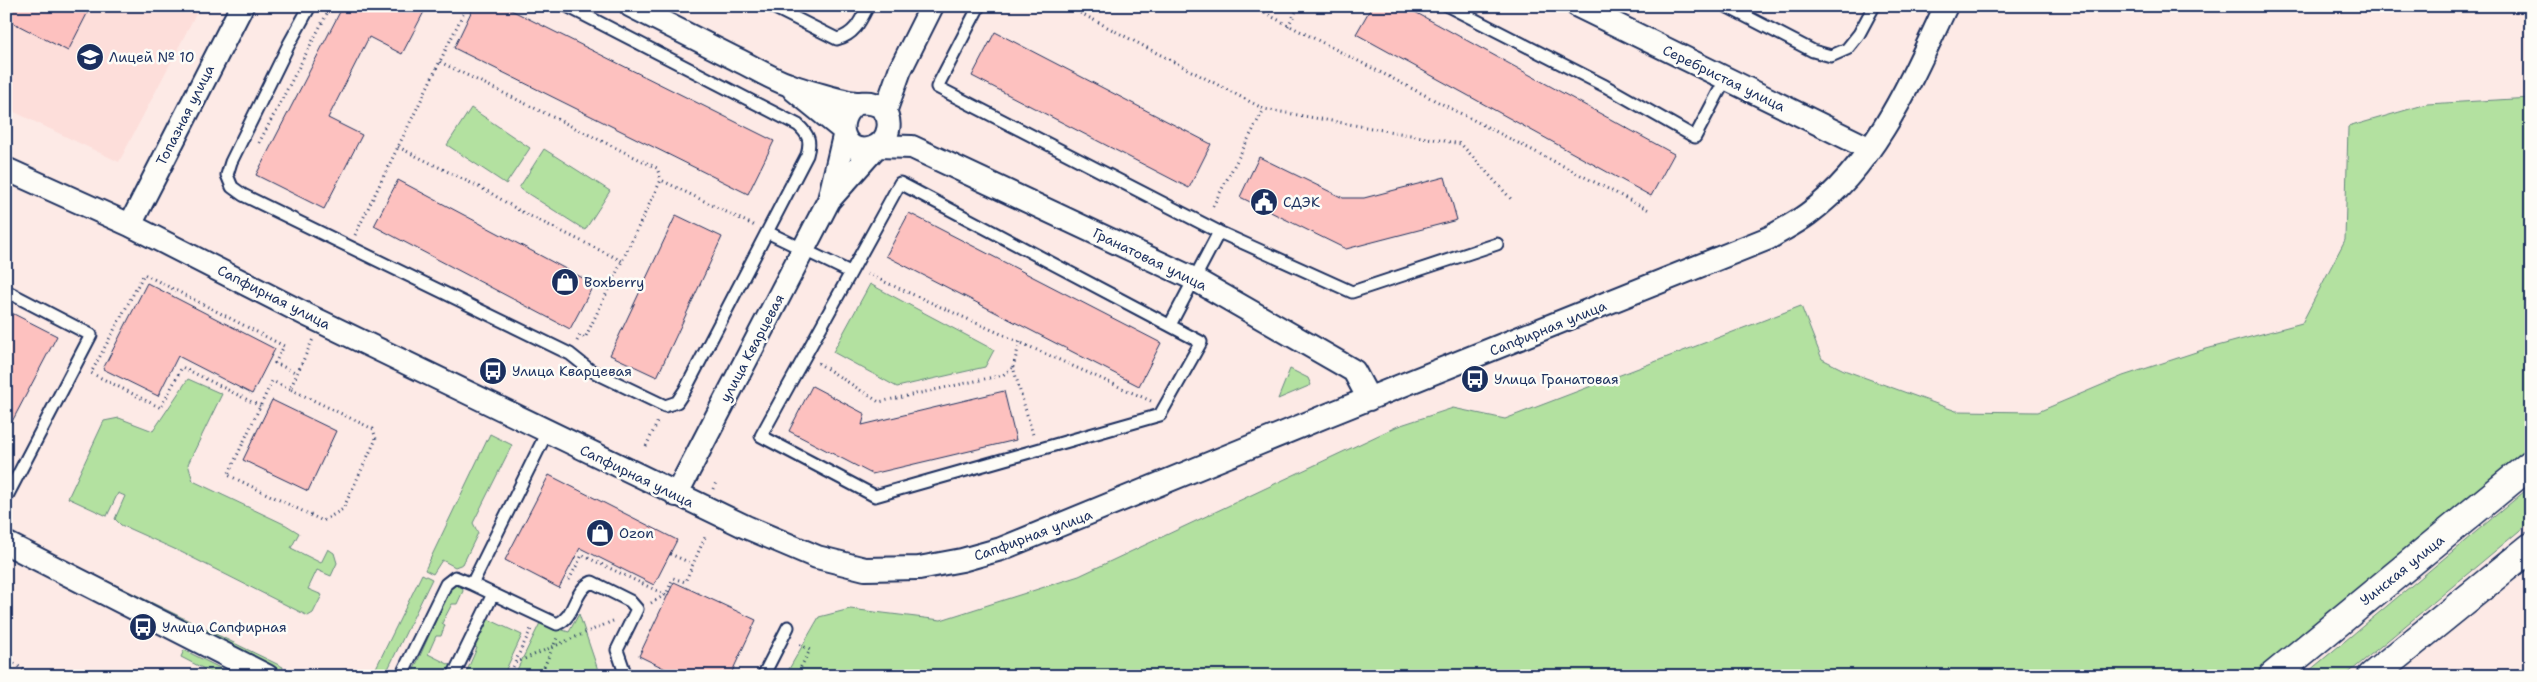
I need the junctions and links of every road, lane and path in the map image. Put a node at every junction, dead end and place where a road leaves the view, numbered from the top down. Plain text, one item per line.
1 (242, 6) edge
2 (310, 6) edge
3 (331, 6) edge
4 (467, 6) edge
5 (567, 6) edge
6 (631, 6) edge
7 (771, 6) edge
8 (868, 6) edge
9 (932, 6) edge
10 (979, 6) edge
11 (1067, 6) edge
12 (1251, 6) edge
13 (1298, 6) edge
14 (1448, 6) edge
15 (1578, 6) edge
16 (1726, 6) edge
17 (1874, 6) edge
18 (1946, 6) edge
19 (1288, 26) junction
20 (440, 62) junction
21 (900, 70) junction
22 (1725, 80) junction
23 (787, 84) junction
24 (861, 102) junction
25 (1264, 109) junction
26 (887, 115) junction
27 (843, 132) junction
28 (258, 145) dead end
29 (877, 146) junction
30 (398, 147) junction
31 (912, 147) junction
32 (1870, 149) junction
33 (6, 169) edge
34 (661, 180) junction
35 (828, 200) junction
36 (1512, 200) dead end
37 (1213, 206) dead end
38 (1649, 210) dead end
39 (130, 225) junction
40 (767, 232) junction
41 (1220, 232) junction
42 (1497, 244) dead end
43 (349, 246) junction
44 (803, 251) junction
45 (622, 261) junction
46 (852, 270) junction
47 (1194, 278) junction
48 (6, 291) edge
49 (1170, 325) junction
50 (588, 332) dead end
51 (314, 336) dead end
52 (1020, 342) junction
53 (806, 355) junction
54 (1013, 368) junction
55 (297, 374) junction
56 (290, 389) junction
57 (1368, 399) junction
58 (260, 406) junction
59 (1166, 408) junction
60 (547, 432) junction
61 (1037, 451) junction
62 (2531, 464) edge
63 (676, 495) junction
64 (6, 498) edge
65 (6, 544) edge
66 (2531, 547) edge
67 (670, 554) dead end
68 (693, 564) dead end
69 (472, 584) junction
70 (493, 594) junction
71 (666, 595) dead end
72 (635, 611) junction
73 (538, 616) junction
74 (564, 622) junction
75 (786, 631) joint
76 (554, 646) junction
77 (6, 658) edge
78 (515, 663) junction
79 (32, 676) edge
80 (268, 676) edge
81 (401, 676) edge
82 (453, 676) edge
83 (509, 676) edge
84 (540, 676) edge
85 (626, 676) edge
86 (763, 676) edge
87 (796, 676) edge
88 (2273, 676) edge
89 (2372, 676) edge

1 - 39 street, Топазная улица
2 - 43 lane
3 - 28 path
4 - 20 path
5 - 40 lane
6 - 23 street
7 - 8 lane
9 - 21 street
10 - 41 lane
11 - 25 path
12 - 19 path
13 - 19 path
14 - 22 lane
15 - 22 street, Серебристая улица
16 - 17 lane
18 - 32 street, Сапфирная улица
19 - 38 path
20 - 30 path
20 - 34 path
21 - 24 street
21 - 26 street
22 - 32 street, Серебристая улица
23 - 24 street
23 - 27 street
24 - 26 street
24 - 27 street
25 - 36 path
25 - 37 path
26 - 29 street
26 - 31 street, Гранатовая улица
27 - 29 street
27 - 35 street
29 - 31 street, Гранатовая улица
29 - 35 street
30 - 43 path
30 - 45 path
31 - 47 street, Гранатовая улица
32 - 57 street, Сапфирная улица
33 - 39 street, Сапфирная улица
34 - 40 path
34 - 45 path
35 - 44 street, улица Кварцевая
39 - 60 street, Сапфирная улица
40 - 43 lane
40 - 44 lane
41 - 42 lane
41 - 47 lane
44 - 46 lane
44 - 63 street, улица Кварцевая
45 - 50 path
46 - 49 lane
46 - 52 path
46 - 53 lane
47 - 49 lane
47 - 57 street, Гранатовая улица
48 - 64 lane
49 - 59 lane
51 - 55 path
52 - 54 path
52 - 59 path
53 - 54 path
53 - 61 lane
54 - 61 path
55 - 56 path
55 - 58 path
56 - 58 path
56 - 58 path
57 - 63 street, Сапфирная улица
59 - 61 lane
60 - 63 street, Сапфирная улица
60 - 69 lane
62 - 88 main road, Уинская улица
65 - 80 street
66 - 89 main road
67 - 68 path
69 - 70 lane
69 - 81 lane
70 - 73 lane
70 - 82 lane
71 - 72 path
72 - 74 lane
72 - 76 path
72 - 85 lane
73 - 74 lane
73 - 78 path
74 - 76 path
75 - 86 lane
75 - 87 path
76 - 78 path
76 - 84 path
77 - 79 path
78 - 83 path

